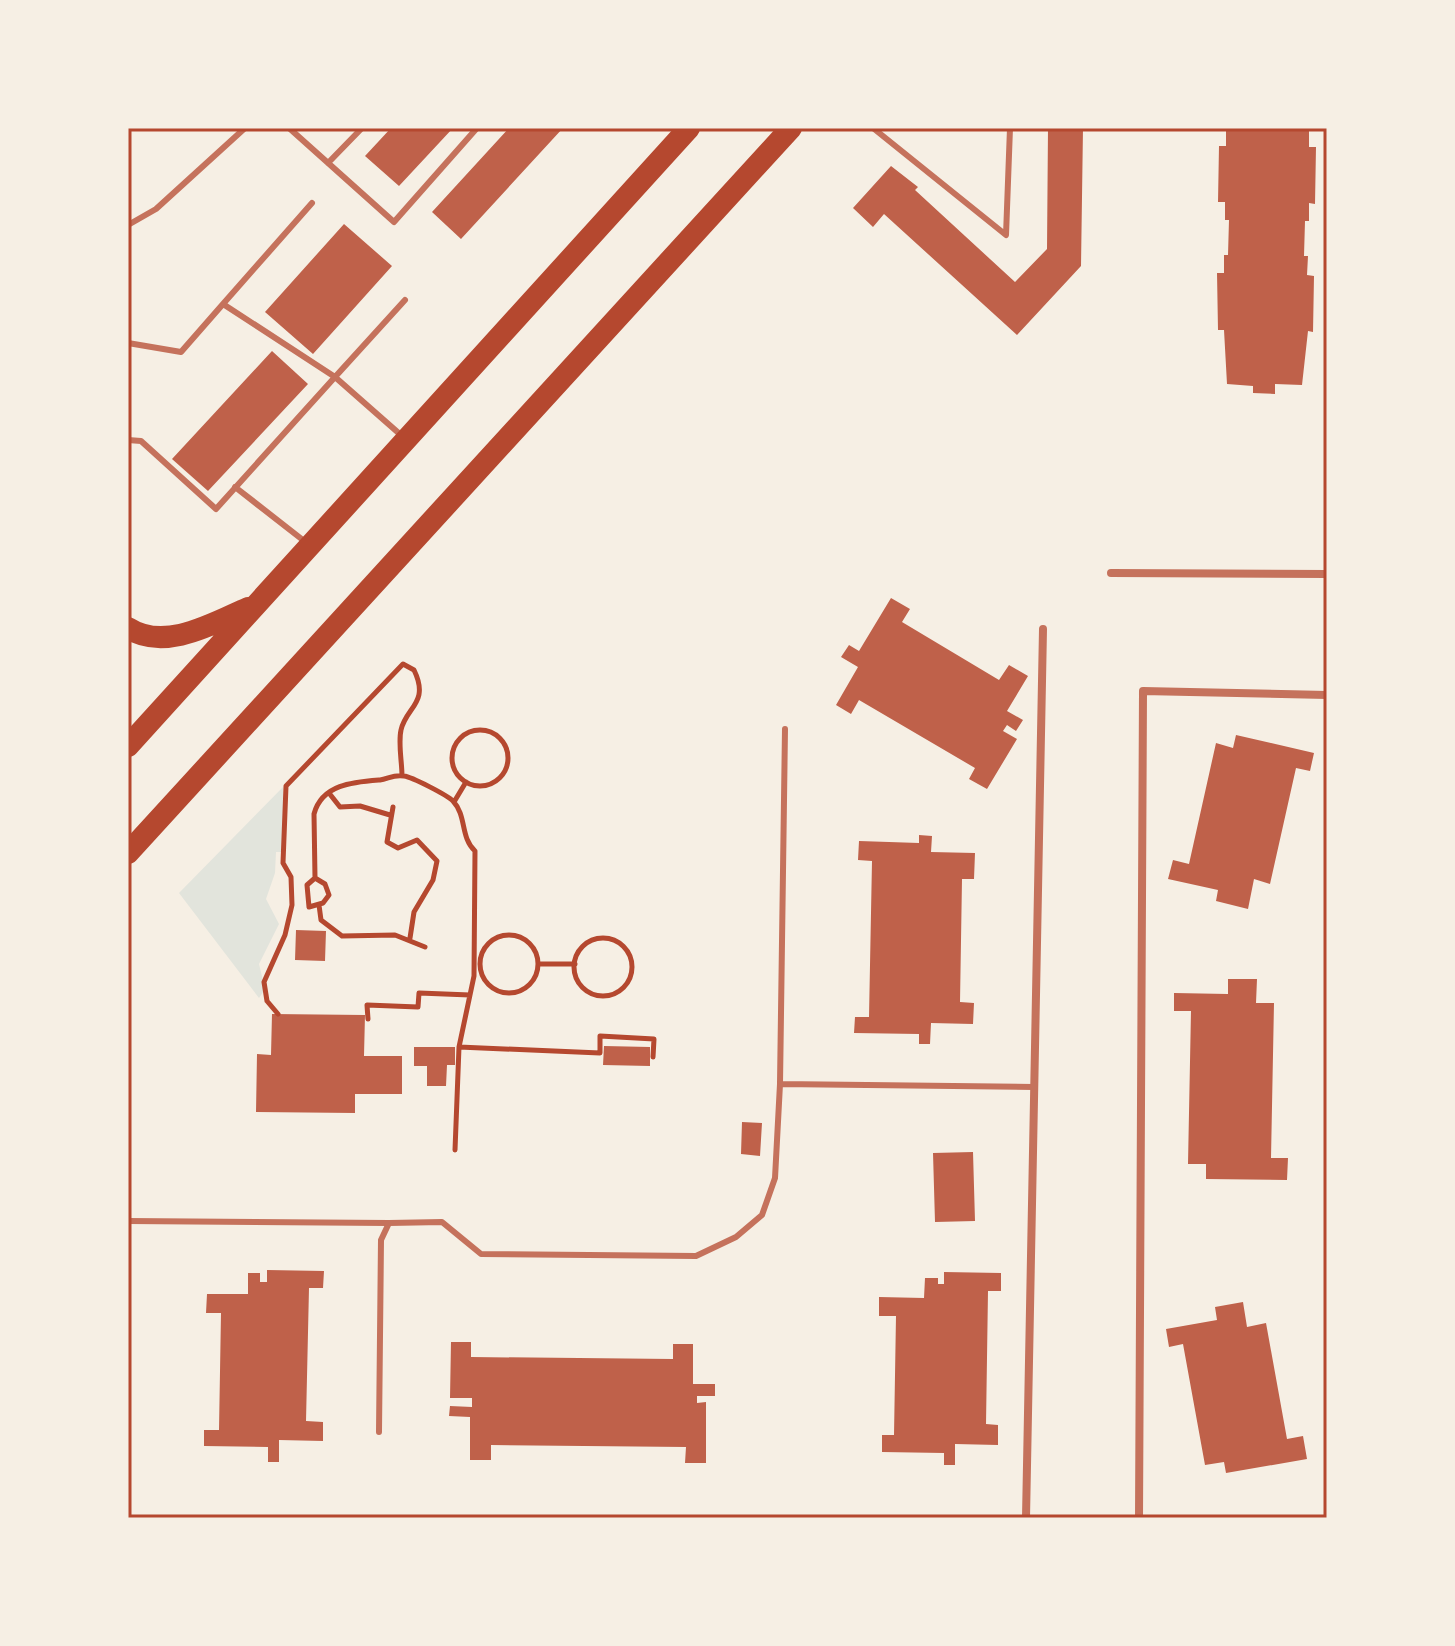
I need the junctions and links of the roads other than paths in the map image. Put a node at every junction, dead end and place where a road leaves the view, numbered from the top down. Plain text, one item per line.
1 (245, 128) edge
2 (289, 128) edge
3 (362, 128) edge
4 (477, 128) edge
5 (689, 128) edge
6 (791, 128) edge
7 (873, 128) edge
8 (1010, 128) edge
9 (328, 163) junction
10 (312, 203) dead end
11 (128, 225) edge
12 (405, 300) dead end
13 (223, 304) junction
14 (128, 343) edge
15 (335, 377) junction
16 (405, 439) junction
17 (128, 440) edge
18 (235, 487) junction
19 (309, 545) junction
20 (1111, 573) dead end
21 (1327, 574) edge
22 (257, 604) junction
23 (128, 628) edge
24 (1043, 629) dead end
25 (1327, 695) edge
26 (785, 729) dead end
27 (128, 746) edge
28 (128, 853) edge
29 (780, 1084) junction
30 (1034, 1087) junction
31 (128, 1221) edge
32 (389, 1223) junction
33 (379, 1432) dead end
34 (1026, 1518) edge
35 (1139, 1518) edge

1 - 11 lane
2 - 9 lane
3 - 9 lane
4 - 9 lane
5 - 16 highway
6 - 28 highway
7 - 8 lane
10 - 13 lane
12 - 15 lane
13 - 14 lane
13 - 15 lane
15 - 16 lane
15 - 18 lane
16 - 19 highway
17 - 18 lane
18 - 19 lane
19 - 22 highway
20 - 21 street
22 - 23 highway
22 - 27 highway
24 - 30 street
25 - 35 street
26 - 29 lane
29 - 30 lane
29 - 32 lane
30 - 34 street
31 - 32 lane
32 - 33 lane

